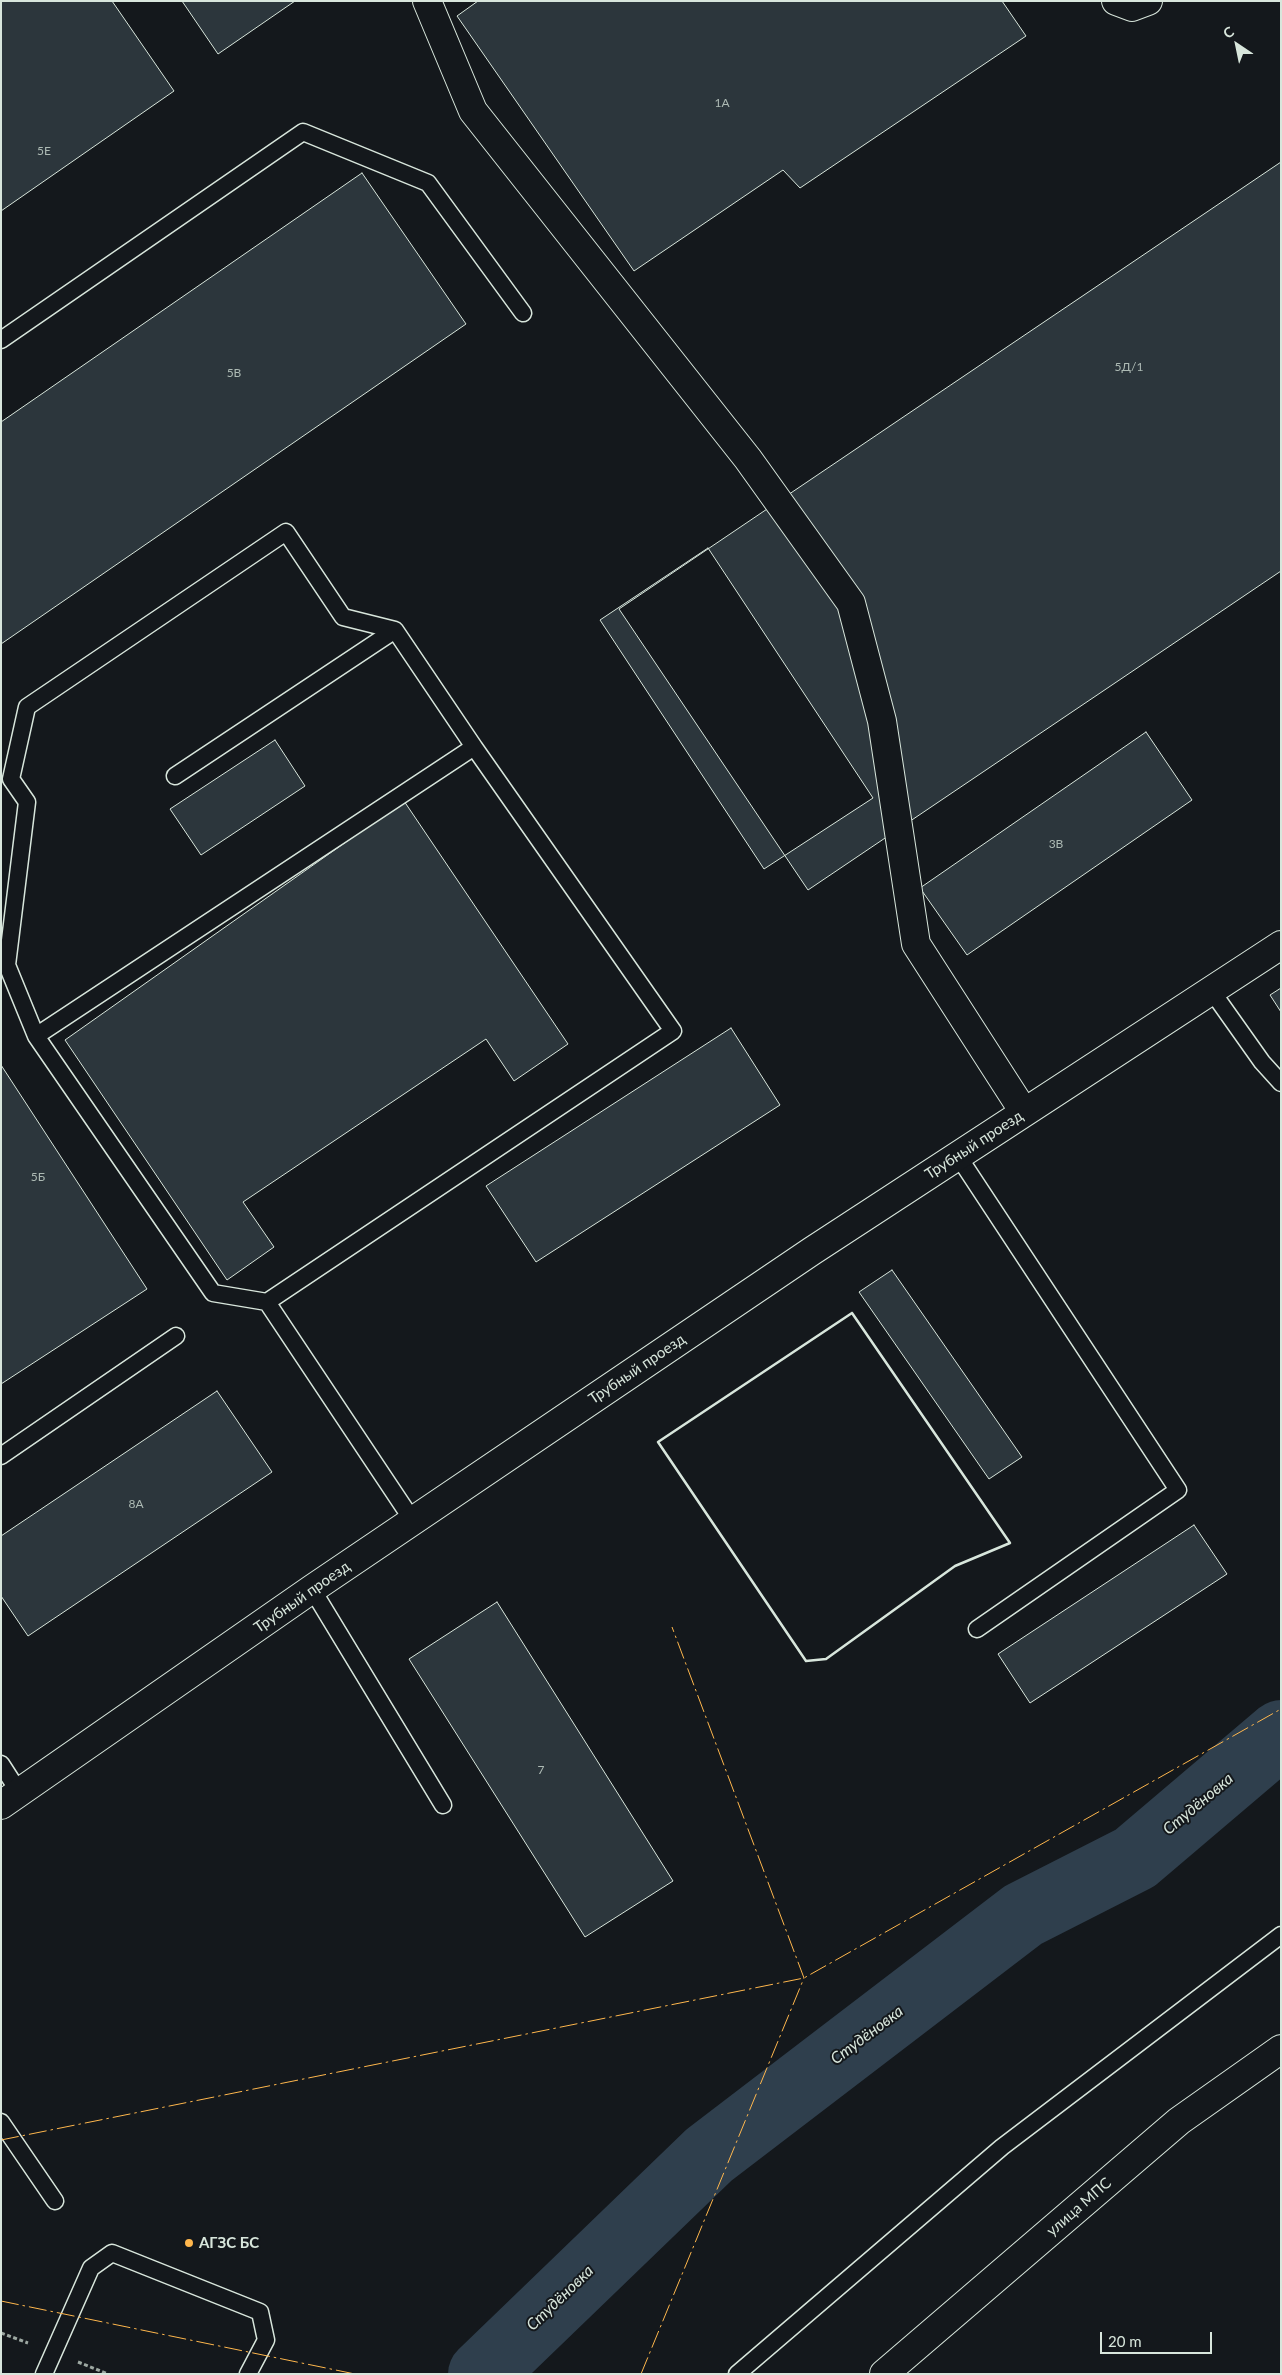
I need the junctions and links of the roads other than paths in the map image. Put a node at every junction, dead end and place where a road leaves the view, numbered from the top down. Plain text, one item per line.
1 (427, 1) edge
2 (1116, 1) edge
3 (1148, 1) edge
4 (523, 313) dead end
5 (1, 340) edge
6 (395, 630) junction
7 (474, 747) junction
8 (175, 776) dead end
9 (1281, 945) edge
10 (1211, 990) junction
11 (36, 1036) junction
12 (1281, 1082) edge
13 (1024, 1112) junction
14 (958, 1156) junction
15 (266, 1302) junction
16 (176, 1336) dead end
17 (1, 1456) edge
18 (413, 1521) junction
19 (312, 1589) junction
20 (977, 1628) dead end
21 (1, 1764) edge
22 (10, 1798) edge
23 (443, 1805) dead end
24 (1281, 1935) edge
25 (1281, 2049) edge
26 (1, 2122) edge
27 (55, 2201) dead end
28 (44, 2374) edge
29 (248, 2374) edge
30 (737, 2374) edge
31 (884, 2374) edge

1 - 13 street
2 - 3 street
4 - 5 lane
6 - 7 lane
6 - 8 lane
6 - 11 lane
7 - 11 lane
7 - 15 lane
9 - 10 street, Трубный проезд
10 - 12 lane
10 - 13 street, Трубный проезд
11 - 15 lane
13 - 14 street, Трубный проезд
14 - 18 street, Трубный проезд
14 - 20 lane
15 - 18 lane
16 - 17 lane
18 - 19 street, Трубный проезд
19 - 22 street, Трубный проезд
19 - 23 lane
21 - 22 lane
24 - 30 lane
25 - 31 street, улица МПС
26 - 27 lane
28 - 29 lane

